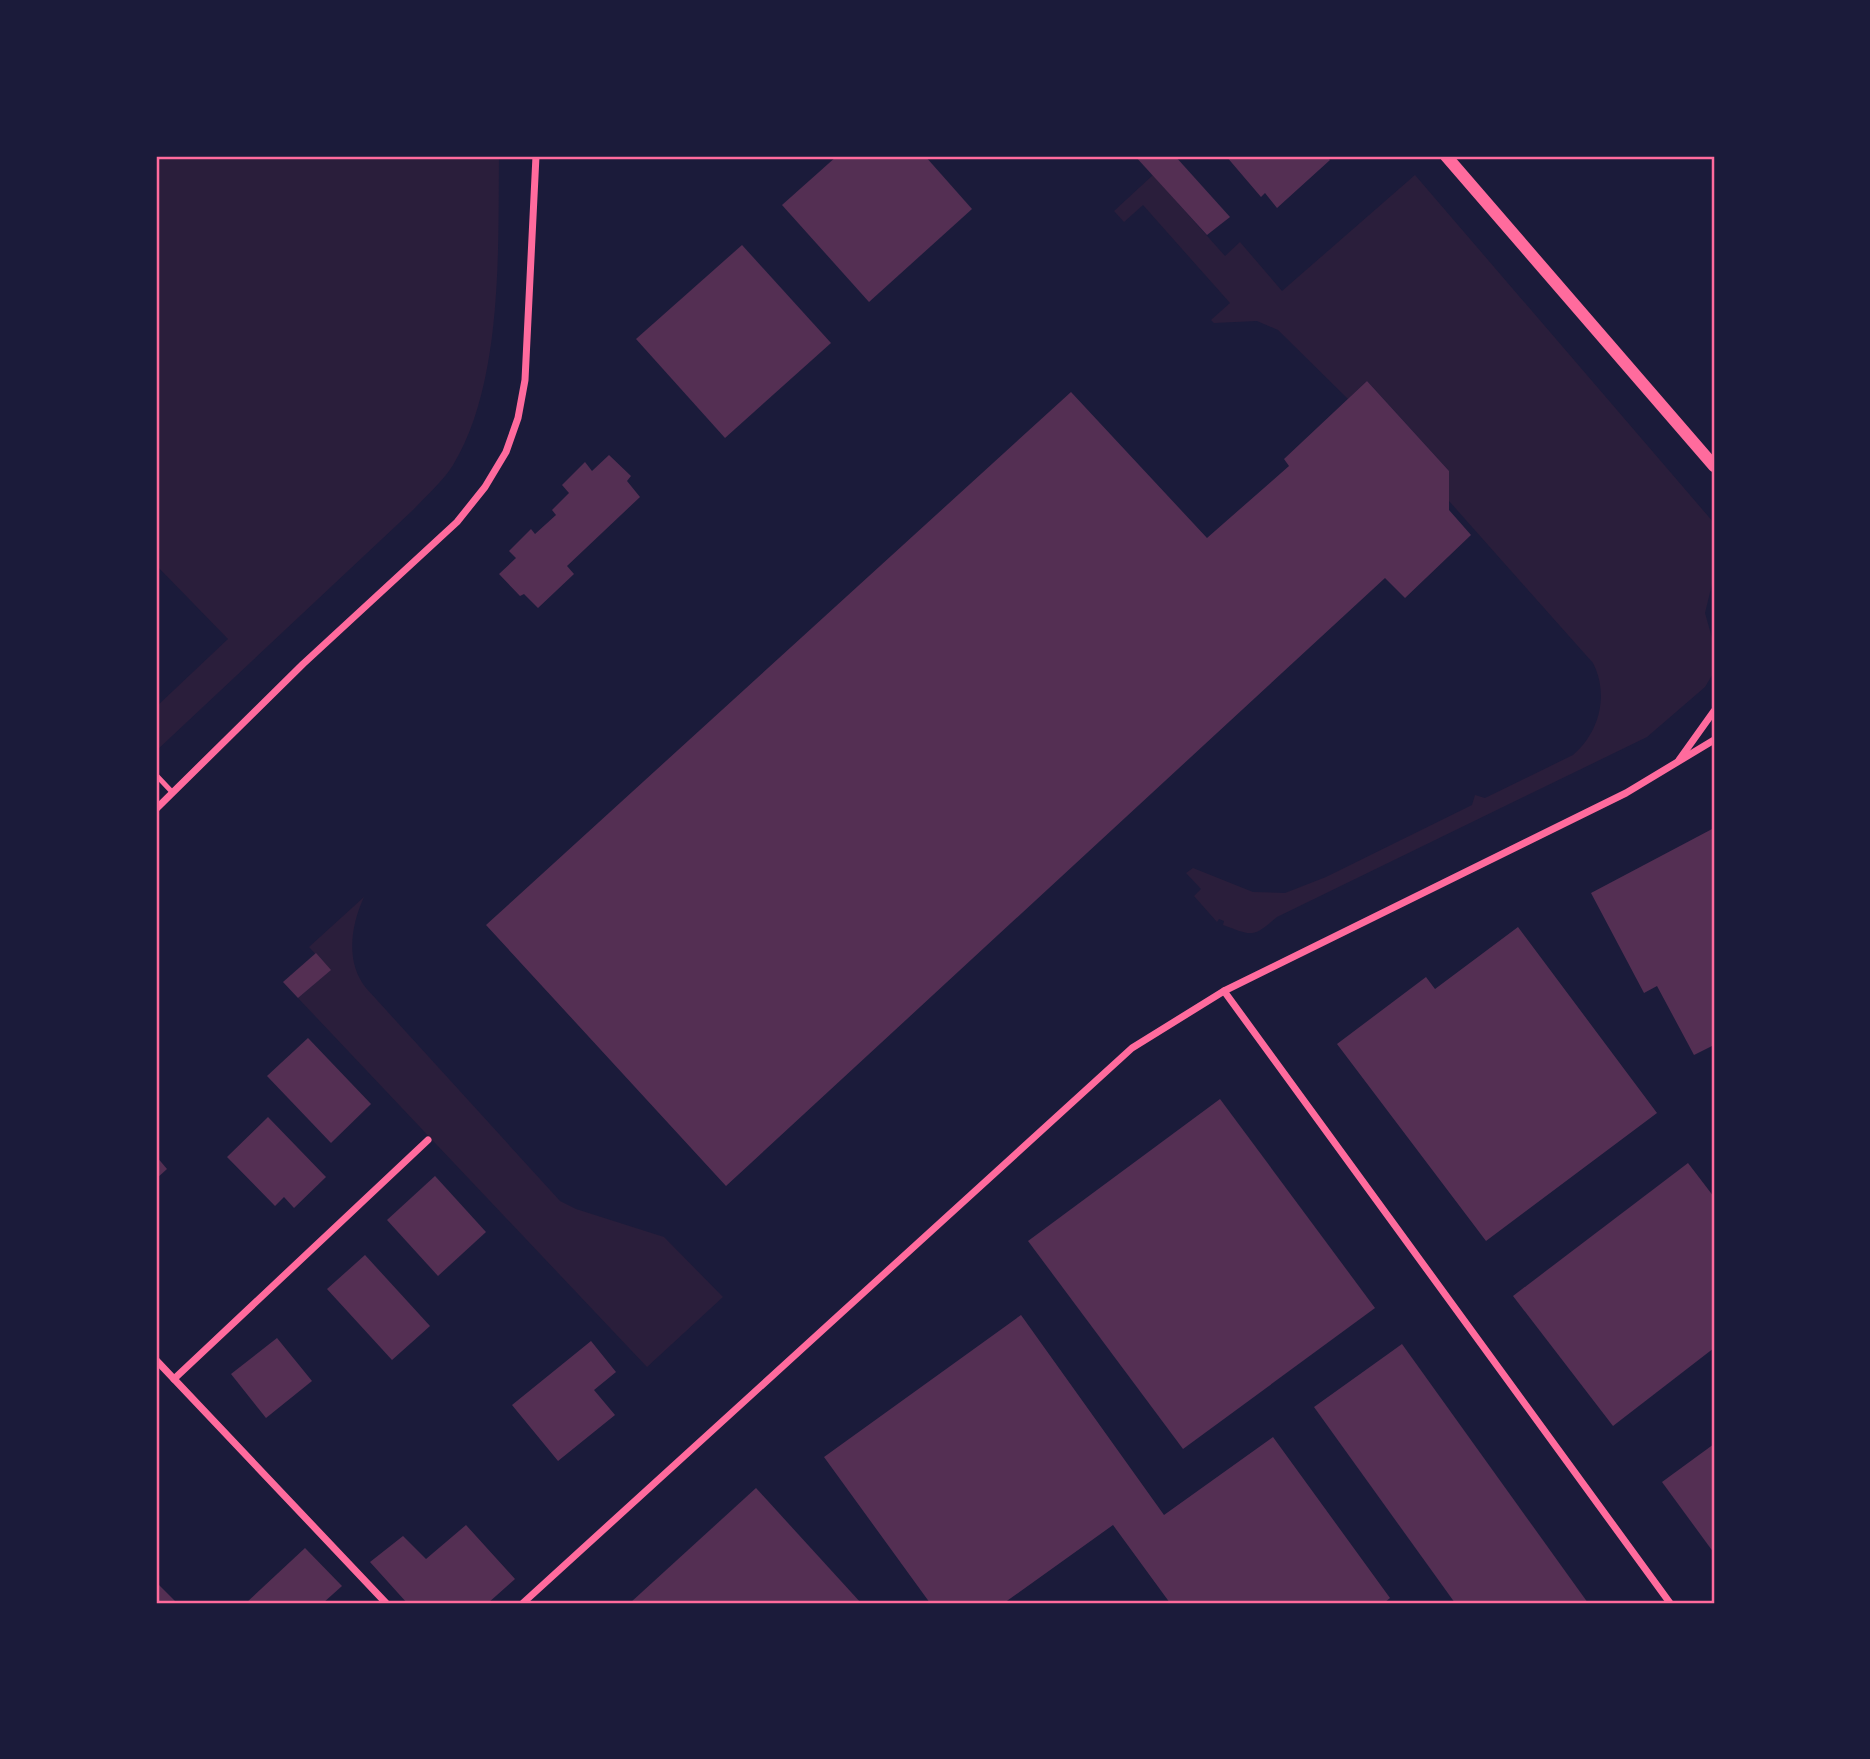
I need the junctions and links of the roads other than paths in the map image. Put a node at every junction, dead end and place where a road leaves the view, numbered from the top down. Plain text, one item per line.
1 (536, 156) edge
2 (1446, 156) edge
3 (1714, 466) edge
4 (1714, 711) edge
5 (1714, 740) edge
6 (1676, 763) junction
7 (156, 775) edge
8 (173, 793) junction
9 (156, 809) edge
10 (1224, 990) junction
11 (428, 1140) dead end
12 (156, 1360) edge
13 (174, 1379) junction
14 (386, 1603) edge
15 (523, 1603) edge
16 (1670, 1603) edge

1 - 8 street
2 - 3 street
4 - 6 street
5 - 6 street
6 - 10 street
7 - 8 lane
8 - 9 street
10 - 15 street
10 - 16 street
11 - 13 street
12 - 13 street
13 - 14 street

